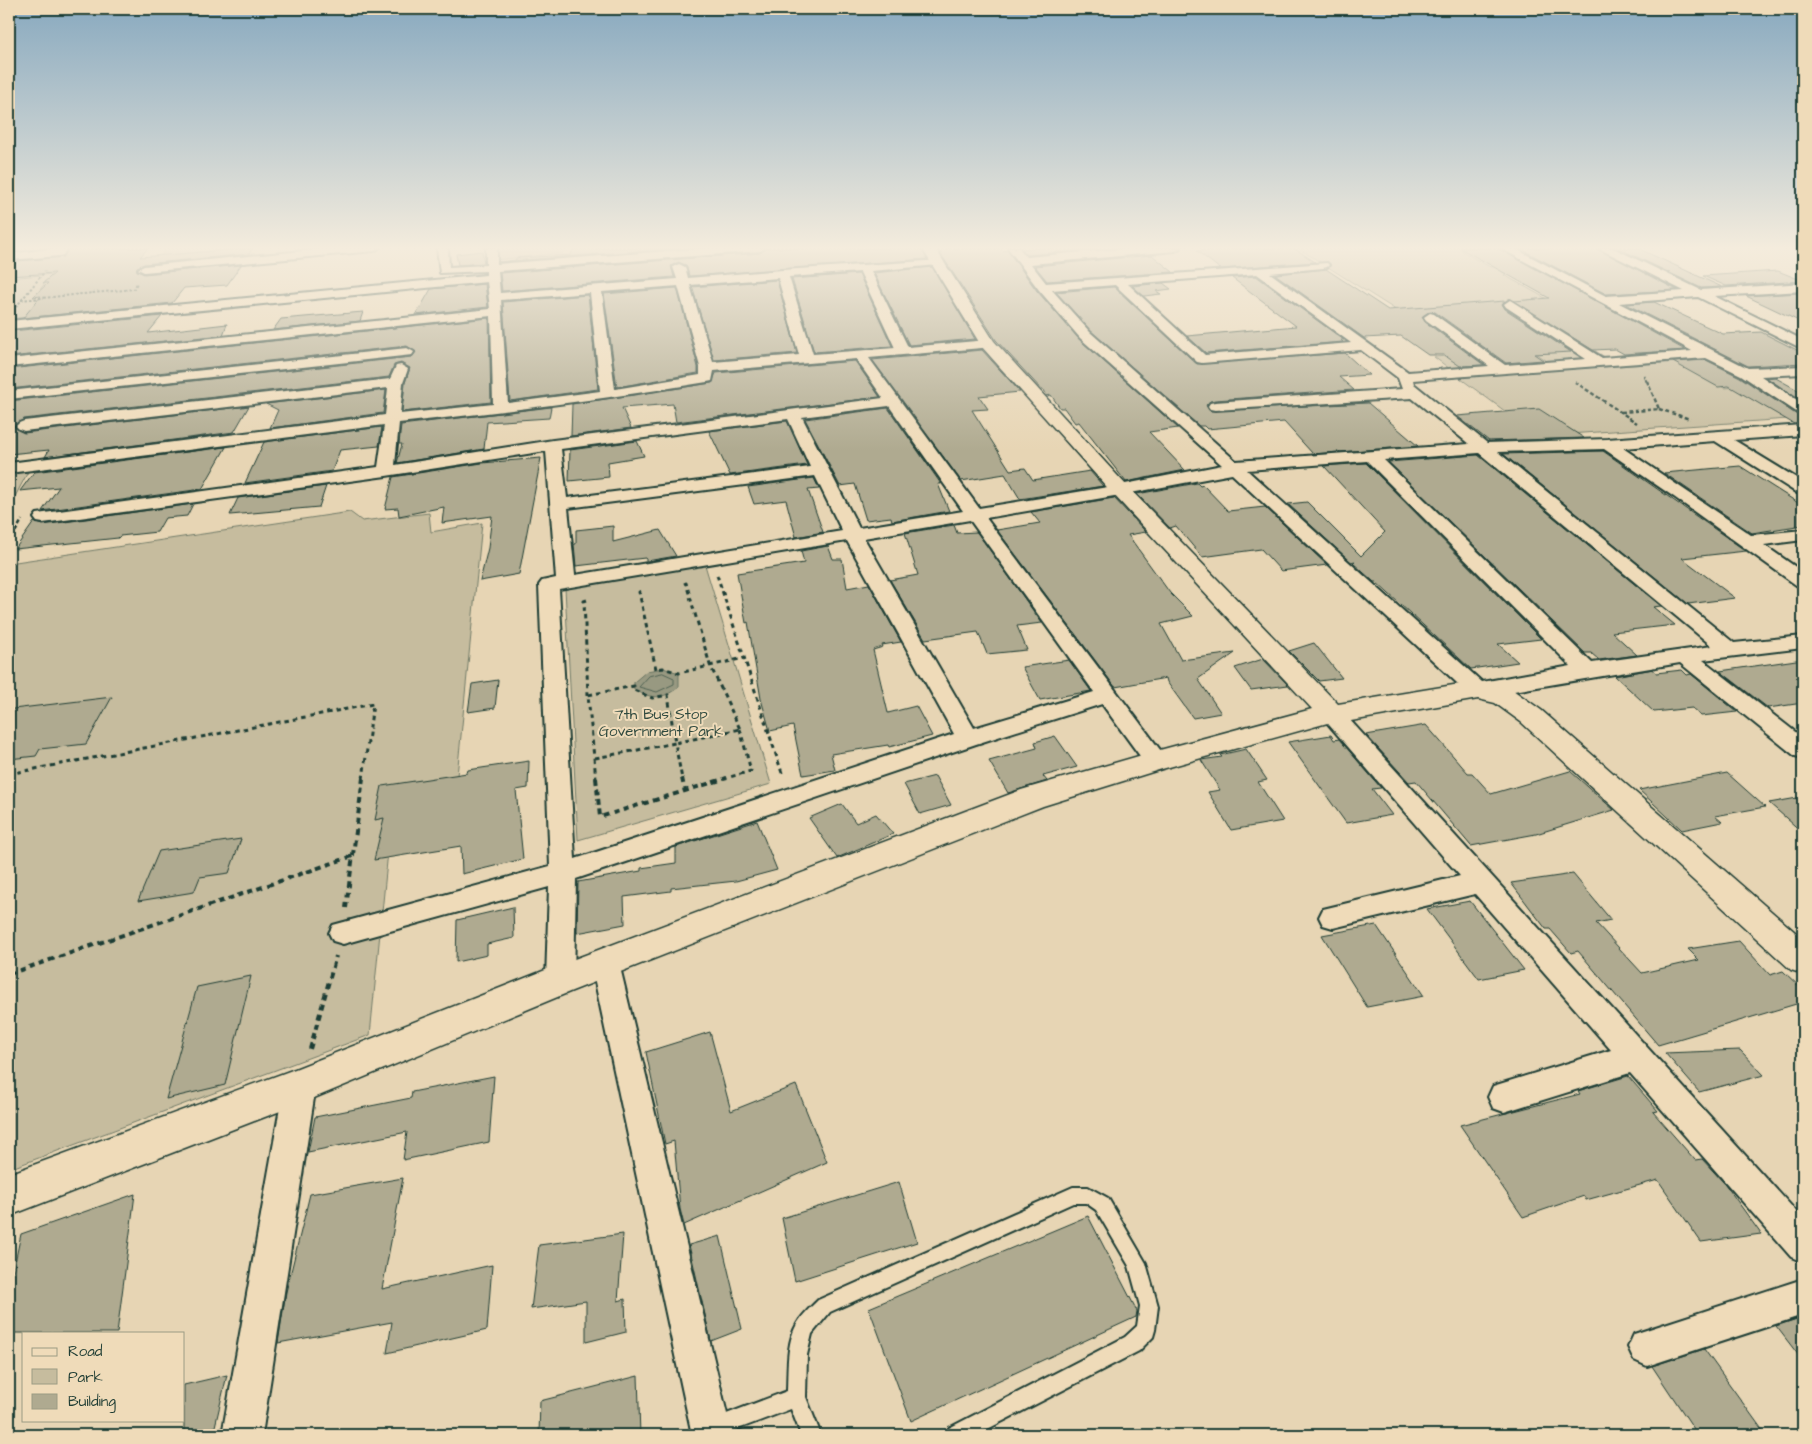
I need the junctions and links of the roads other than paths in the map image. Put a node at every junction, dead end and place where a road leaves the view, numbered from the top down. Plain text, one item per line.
1 (98, 315) edge
2 (468, 315) edge
3 (497, 315) edge
4 (599, 315) edge
5 (692, 315) edge
6 (794, 315) edge
7 (886, 315) edge
8 (971, 315) edge
9 (977, 315) edge
10 (1068, 315) edge
11 (1155, 315) edge
12 (1323, 315) edge
13 (1528, 315) edge
14 (1633, 315) edge
15 (1743, 315) edge
16 (1430, 317) dead end
17 (410, 322) junction
18 (9, 325) edge
19 (988, 344) junction
20 (1803, 345) edge
21 (1366, 346) junction
22 (903, 351) junction
23 (407, 352) junction
24 (859, 354) junction
25 (1708, 354) junction
26 (807, 358) junction
27 (1600, 362) junction
28 (9, 363) edge
29 (707, 367) junction
30 (1501, 368) junction
31 (1803, 370) edge
32 (1746, 372) junction
33 (1405, 376) junction
34 (396, 383) junction
35 (1415, 393) junction
36 (608, 394) junction
37 (9, 395) edge
38 (894, 401) junction
39 (1215, 406) dead end
40 (501, 408) junction
41 (1803, 410) edge
42 (793, 414) junction
43 (392, 419) junction
44 (24, 426) dead end
45 (1803, 430) edge
46 (1719, 437) junction
47 (1607, 444) junction
48 (552, 446) junction
49 (1484, 448) junction
50 (1371, 456) junction
51 (1232, 467) junction
52 (9, 468) edge
53 (386, 471) junction
54 (819, 471) junction
55 (1124, 489) junction
56 (1803, 489) edge
57 (558, 504) junction
58 (974, 514) junction
59 (43, 518) dead end
60 (852, 535) junction
61 (1803, 535) edge
62 (1747, 541) junction
63 (1803, 581) edge
64 (566, 582) junction
65 (1803, 642) edge
66 (1729, 649) junction
67 (1684, 655) junction
68 (1586, 669) junction
69 (1478, 690) junction
70 (1108, 695) junction
71 (1331, 713) junction
72 (968, 738) junction
73 (1803, 750) edge
74 (1156, 761) junction
75 (563, 873) junction
76 (1481, 882) junction
77 (1333, 917) dead end
78 (343, 932) road end
79 (1803, 960) edge
80 (605, 962) junction
81 (560, 980) junction
82 (1636, 1057) junction
83 (300, 1085) junction
84 (1504, 1097) dead end
85 (9, 1195) edge
86 (1803, 1245) edge
87 (1803, 1297) edge
88 (1648, 1347) dead end
89 (796, 1397) junction
90 (712, 1433) edge
91 (242, 1435) edge
92 (811, 1435) edge
93 (956, 1435) edge

1 - 18 street
2 - 17 street
3 - 40 street
4 - 36 street
5 - 29 street
6 - 26 street
7 - 22 street
8 - 19 street
9 - 55 street
10 - 51 street
11 - 21 street
12 - 21 street
13 - 27 street
14 - 25 street
15 - 20 street
16 - 30 street
17 - 23 street
17 - 28 street
19 - 22 street
19 - 55 street
21 - 33 street
22 - 24 street
23 - 34 street
23 - 37 street
24 - 26 street
24 - 38 street
25 - 27 street
25 - 32 street
26 - 29 street
27 - 30 street
29 - 36 street
30 - 33 street
31 - 32 street
32 - 41 street
33 - 35 street
34 - 43 street
34 - 44 street
35 - 39 street
35 - 49 street
36 - 40 street
38 - 42 street
38 - 58 street
40 - 43 street
42 - 48 street
42 - 54 street
43 - 52 street
43 - 53 street
45 - 46 street
46 - 47 street
46 - 56 street
47 - 49 street
47 - 62 street
48 - 53 street
48 - 57 street
49 - 50 street
49 - 66 street
50 - 51 street
50 - 68 street
51 - 55 street
51 - 69 street
53 - 59 street
54 - 57 street
54 - 60 street
55 - 58 street
55 - 71 street
57 - 64 street
58 - 60 street
58 - 70 street
60 - 64 street
60 - 72 street
61 - 62 street
62 - 63 street
64 - 75 street
65 - 66 street
66 - 67 street
67 - 68 street
67 - 73 street
68 - 69 street
69 - 71 street
69 - 79 street
70 - 72 street
70 - 74 street
71 - 74 street
71 - 76 street
72 - 75 street
74 - 80 street
75 - 78 street
75 - 81 street
76 - 77 street
76 - 82 street
80 - 81 street
80 - 90 street
81 - 83 street
82 - 84 street
82 - 86 street
83 - 85 street
83 - 91 street
87 - 88 street
89 - 90 lane
89 - 92 lane
89 - 93 lane

